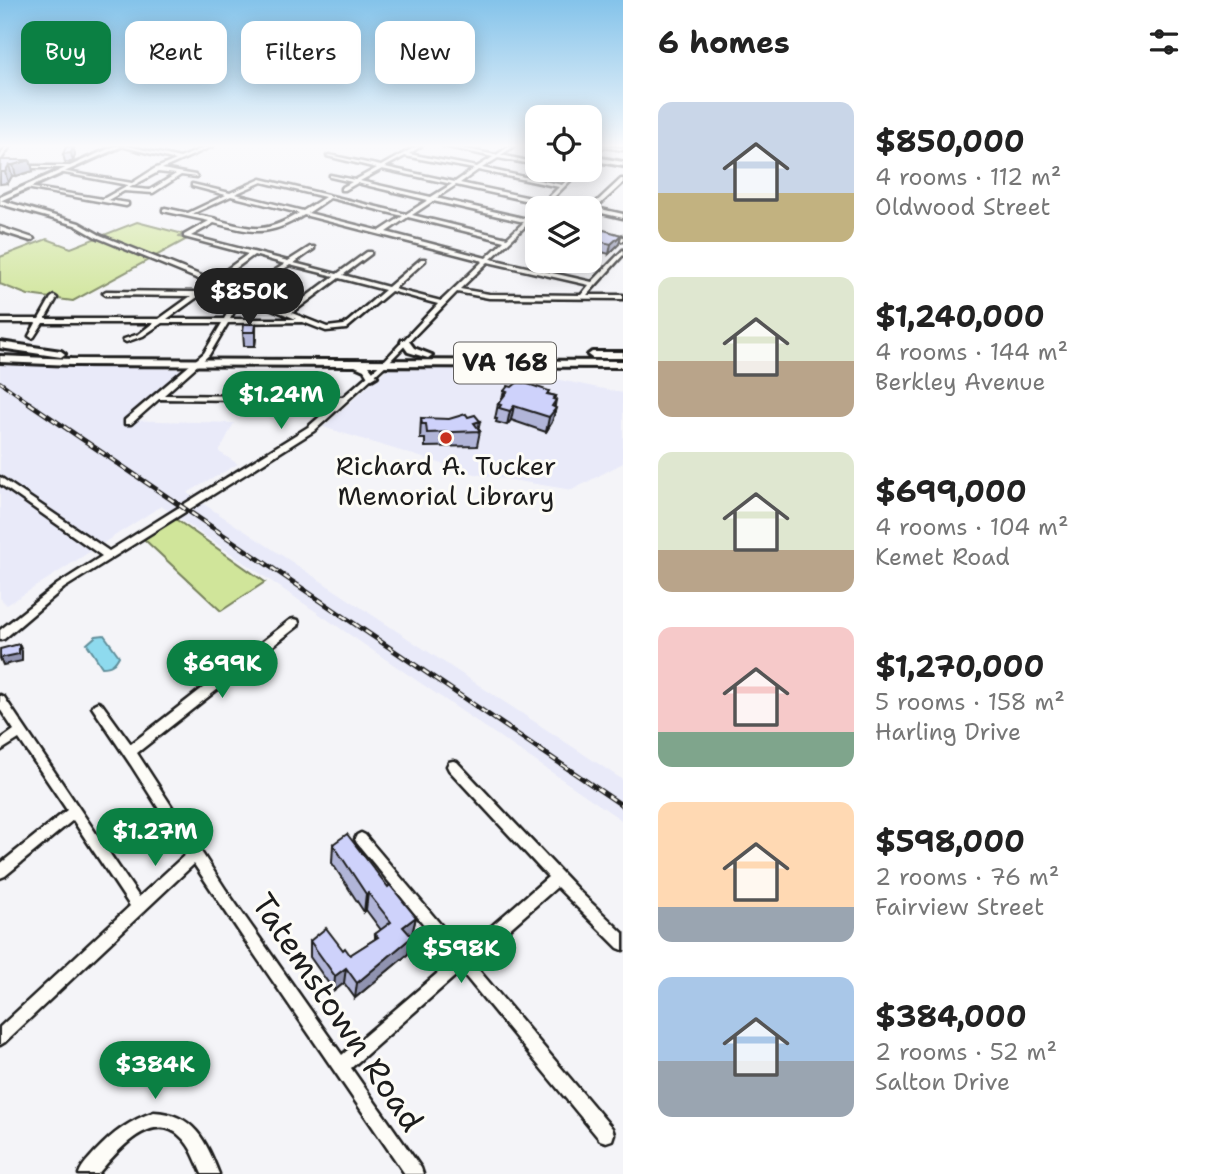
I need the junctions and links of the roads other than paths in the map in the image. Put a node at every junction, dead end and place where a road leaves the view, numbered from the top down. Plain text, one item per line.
1 (0, 201) edge
2 (108, 201) edge
3 (214, 201) edge
4 (256, 201) edge
5 (322, 201) edge
6 (349, 201) edge
7 (428, 201) edge
8 (445, 201) edge
9 (126, 204) dead end
10 (165, 210) dead end
11 (302, 212) junction
12 (602, 212) edge
13 (190, 213) junction
14 (407, 215) junction
15 (623, 216) edge
16 (525, 218) edge
17 (215, 220) junction
18 (525, 225) edge
19 (0, 229) edge
20 (381, 233) junction
21 (602, 233) edge
22 (622, 237) edge
23 (31, 239) dead end
24 (508, 240) junction
25 (312, 248) dead end
26 (623, 251) edge
27 (369, 253) dead end
28 (251, 254) junction
29 (423, 260) dead end
30 (487, 260) junction
31 (288, 263) junction
32 (610, 265) junction
33 (623, 269) edge
34 (337, 276) junction
35 (212, 283) junction
36 (592, 284) junction
37 (388, 289) junction
38 (456, 290) junction
39 (106, 293) dead end
40 (199, 293) junction
41 (230, 294) dead end
42 (242, 295) junction
43 (582, 297) junction
44 (623, 297) edge
45 (54, 298) dead end
46 (442, 303) junction
47 (287, 314) junction
48 (0, 321) edge
49 (41, 321) junction
50 (304, 321) junction
51 (160, 322) junction
52 (225, 322) junction
53 (32, 336) dead end
54 (126, 340) dead end
55 (405, 342) junction
56 (0, 345) edge
57 (0, 353) edge
58 (61, 354) junction
59 (428, 355) junction
60 (623, 355) edge
61 (203, 358) junction
62 (0, 359) edge
63 (390, 359) junction
64 (352, 362) junction
65 (623, 364) edge
66 (372, 376) junction
67 (158, 397) junction
68 (346, 400) junction
69 (128, 422) dead end
70 (0, 480) edge
71 (108, 555) junction
72 (295, 623) dead end
73 (0, 636) edge
74 (0, 699) edge
75 (98, 708) dead end
76 (21, 731) junction
77 (0, 746) edge
78 (131, 751) junction
79 (453, 766) dead end
80 (75, 810) junction
81 (360, 839) dead end
82 (195, 854) junction
83 (0, 872) edge
84 (557, 878) junction
85 (138, 907) junction
86 (623, 943) edge
87 (461, 961) junction
88 (0, 1037) edge
89 (342, 1065) junction
90 (606, 1134) dead end
91 (87, 1174) edge
92 (211, 1174) edge
93 (415, 1174) edge

1 - 35 street
2 - 9 street
3 - 13 street
4 - 11 street
5 - 11 street
6 - 14 street
7 - 14 street
8 - 16 street
10 - 13 street
11 - 17 street
11 - 20 street
12 - 15 street
13 - 17 street
14 - 20 street
14 - 24 street
17 - 28 street
18 - 24 street
19 - 23 street
20 - 30 street
21 - 22 street
24 - 30 street
25 - 31 street
26 - 32 street
27 - 34 street
28 - 31 street
28 - 35 street
29 - 37 street
30 - 36 street
30 - 38 street
31 - 34 street
31 - 42 street
32 - 33 street
32 - 36 street
34 - 37 street
34 - 47 street
35 - 40 street
35 - 42 street
36 - 43 street
37 - 46 street
37 - 50 street
38 - 43 street
38 - 46 street
39 - 40 street
40 - 41 street
40 - 51 street
42 - 47 street
42 - 52 street
43 - 44 street
45 - 49 street
46 - 55 street
47 - 50 street
48 - 49 street
49 - 51 street
49 - 53 street
50 - 52 street
51 - 52 street
51 - 54 street
52 - 61 street
55 - 59 main road
55 - 63 street
56 - 58 main road
57 - 58 main road, VA 168
58 - 61 main road, VA 168
59 - 60 main road, VA 168
59 - 63 main road, VA 168
61 - 62 main road, VA 168
61 - 63 main road, VA 168
61 - 64 main road, VA 168
61 - 67 street
63 - 64 main road, VA 168
63 - 65 main road, VA 168
63 - 66 street
64 - 66 main road
66 - 68 street
67 - 68 street
67 - 69 street
68 - 71 street
70 - 71 street
71 - 73 street
72 - 78 street
74 - 76 street
75 - 78 street, Tatemstown Road
76 - 77 street
76 - 80 street
78 - 82 street, Tatemstown Road
79 - 84 street
80 - 83 street
80 - 85 street
81 - 87 street
82 - 85 street
82 - 89 street, Tatemstown Road
84 - 86 street
84 - 87 street
85 - 88 street
87 - 89 street
87 - 90 street
89 - 93 street, Tatemstown Road
91 - 92 street

